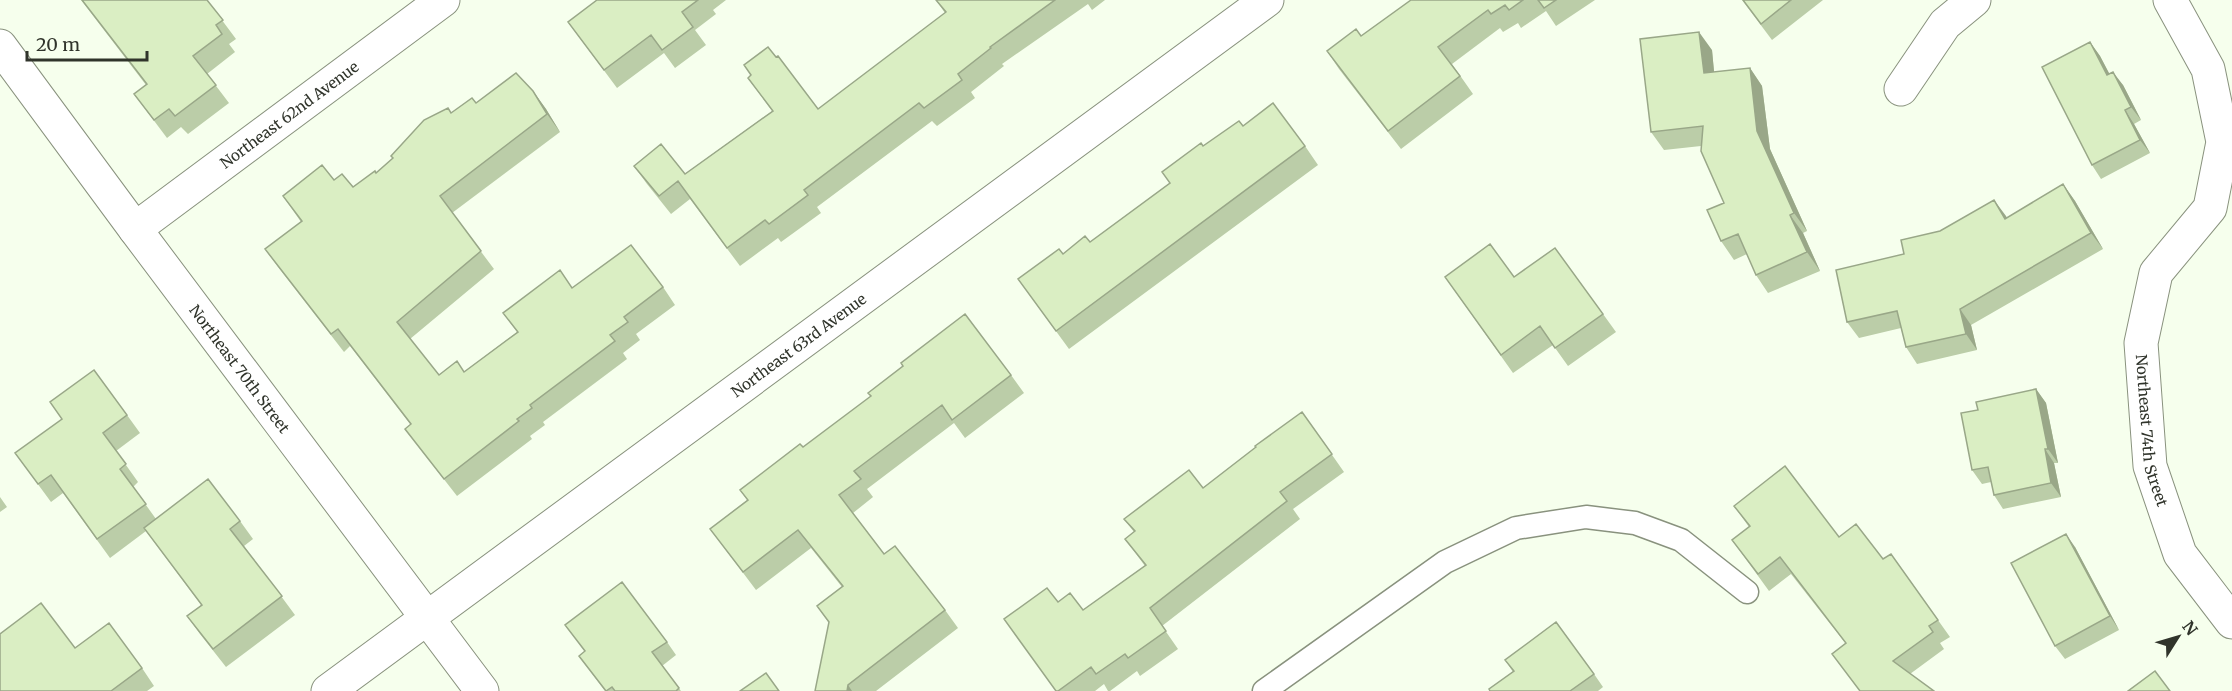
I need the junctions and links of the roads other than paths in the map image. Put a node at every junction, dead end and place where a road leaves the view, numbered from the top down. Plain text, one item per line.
1 (443, 0) edge
2 (1267, 0) edge
3 (1974, 0) edge
4 (2170, 0) edge
5 (0, 46) edge
6 (1901, 89) dead end
7 (135, 229) junction
8 (1747, 592) dead end
9 (426, 618) junction
10 (2232, 622) edge
11 (328, 691) edge
12 (483, 691) edge
13 (1264, 691) edge

1 - 7 street, Northeast 62nd Avenue
2 - 9 street, Northeast 63rd Avenue
3 - 6 street
4 - 10 street, Northeast 74th Street
5 - 7 street, Northeast 70th Street
7 - 9 street, Northeast 70th Street
8 - 13 lane
9 - 11 street, Northeast 63rd Avenue
9 - 12 street, Northeast 70th Street

